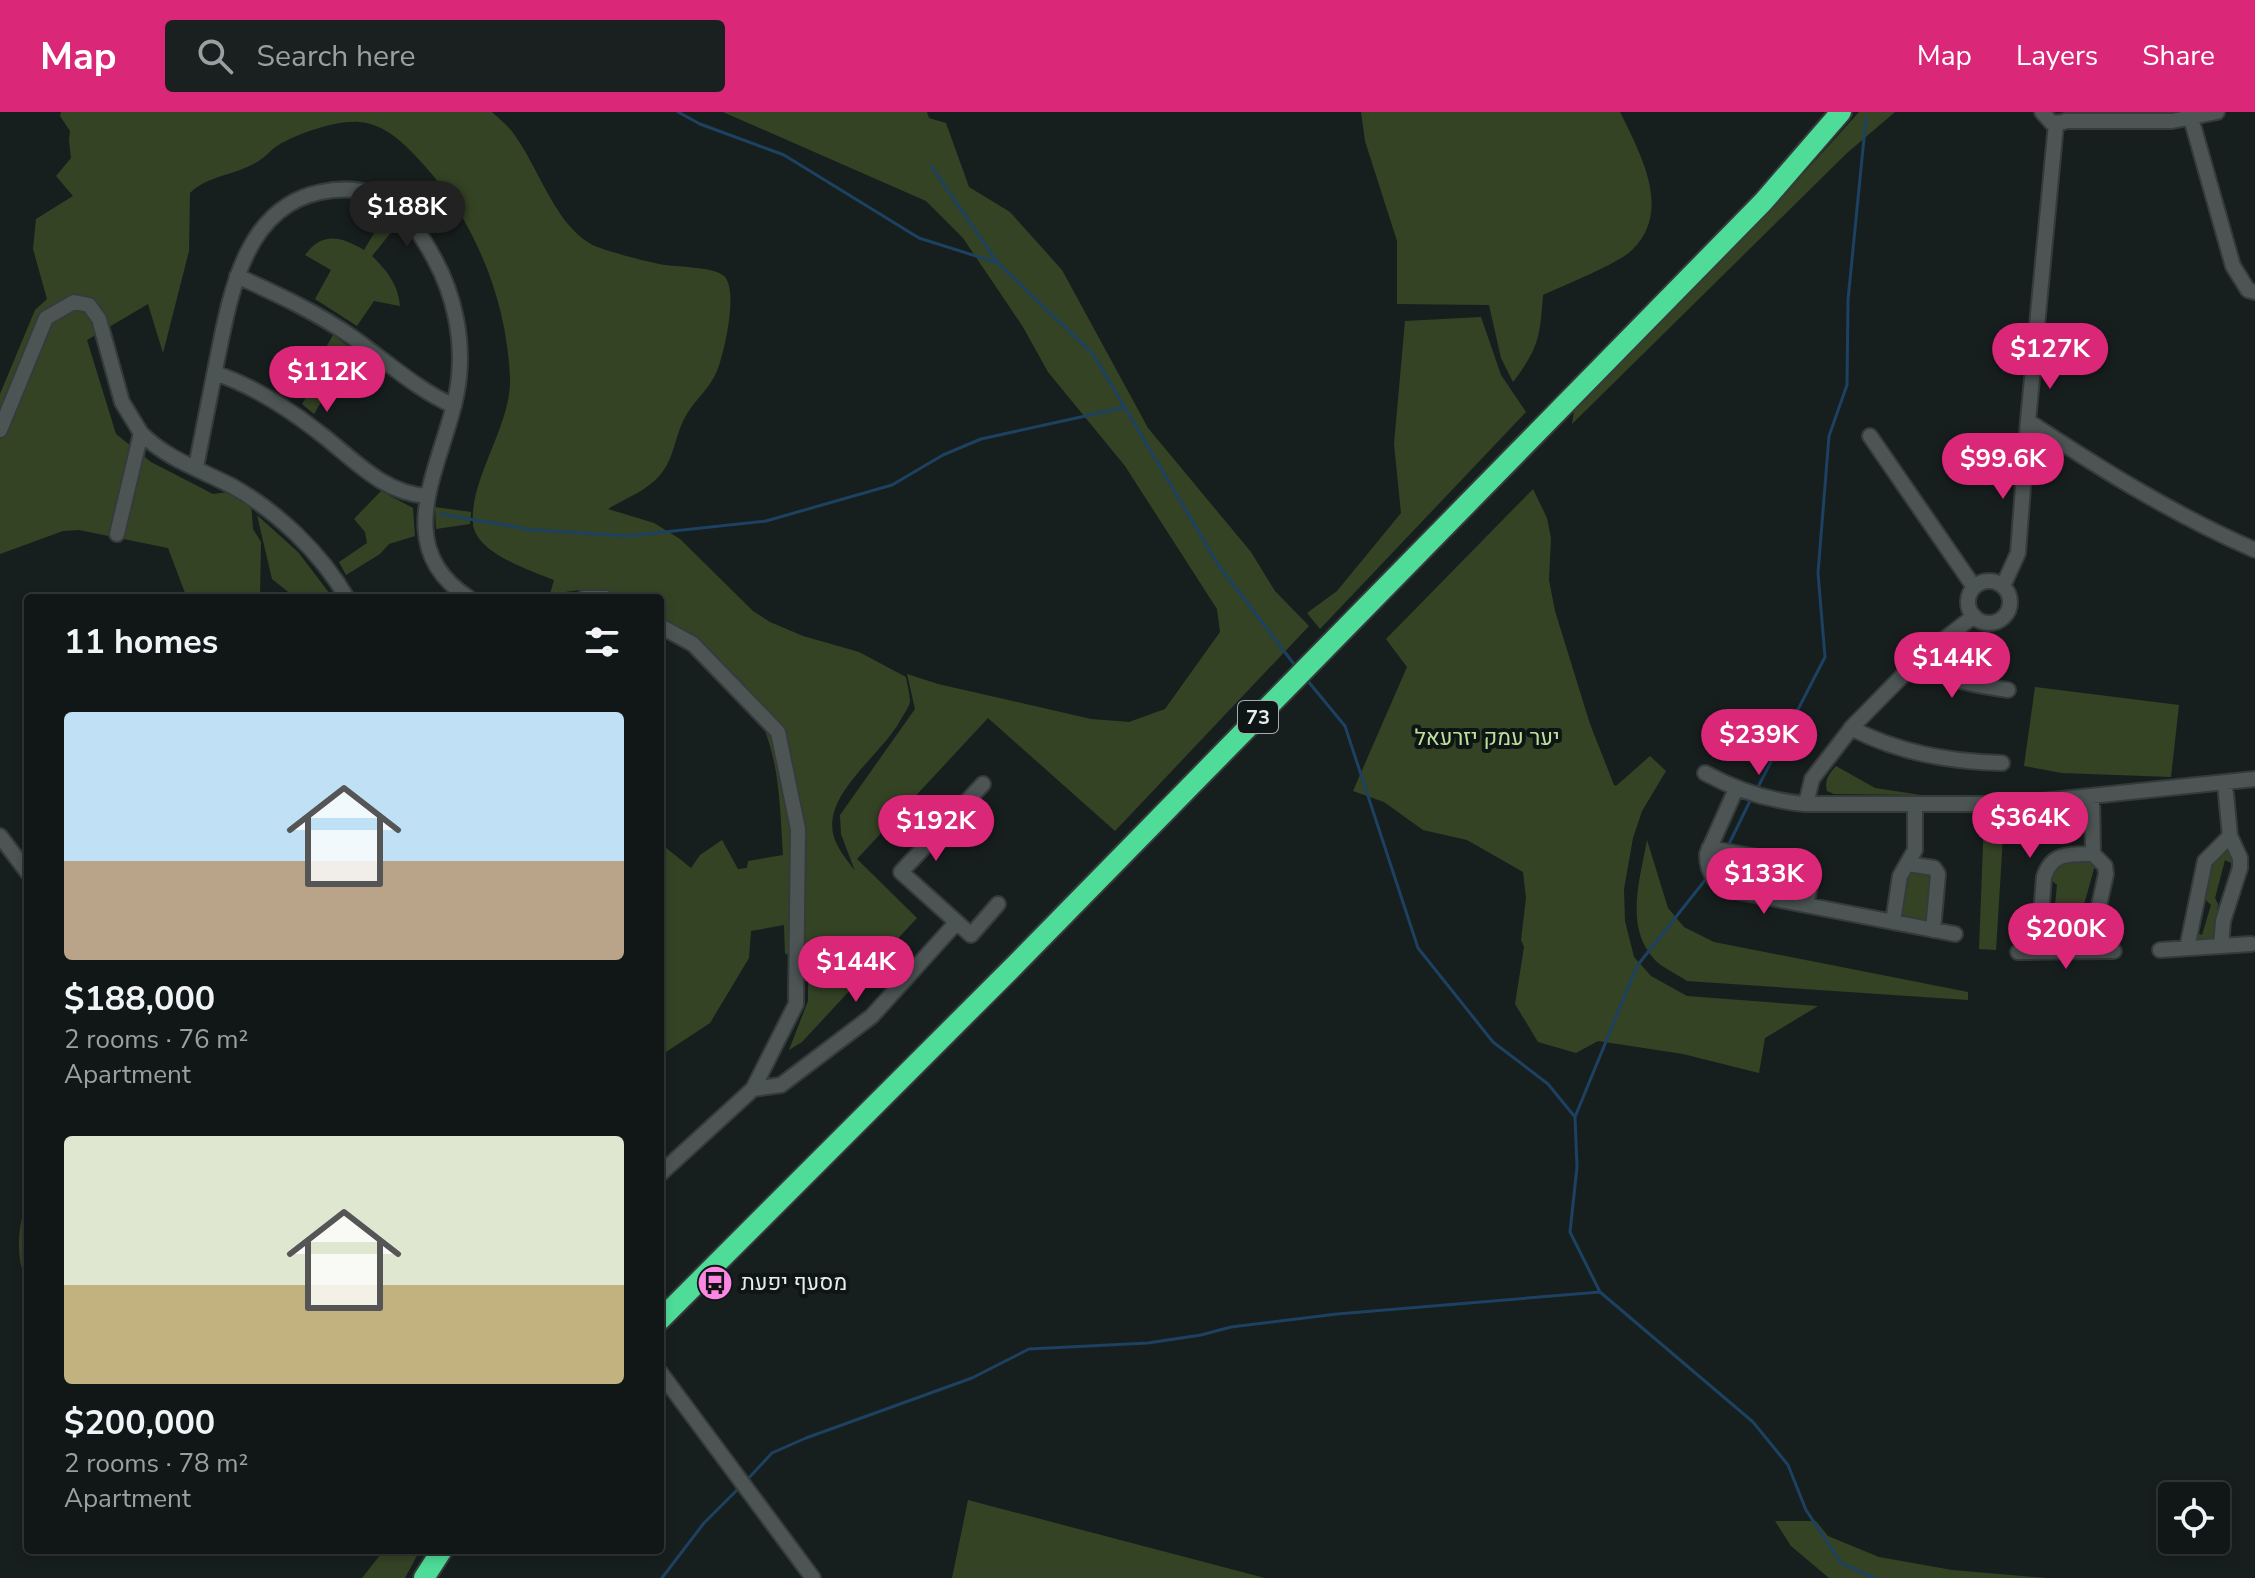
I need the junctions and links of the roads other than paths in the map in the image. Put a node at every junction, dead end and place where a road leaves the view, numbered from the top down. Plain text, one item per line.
1 (1830, 112) edge
2 (1841, 112) edge
3 (2139, 112) edge
4 (2164, 112) edge
5 (2217, 112) edge
6 (2042, 113) edge
7 (2191, 118) junction
8 (2064, 119) edge
9 (1763, 202) junction
10 (237, 276) junction
11 (2255, 292) edge
12 (215, 373) junction
13 (454, 406) junction
14 (2028, 421) junction
15 (0, 430) edge
16 (141, 433) junction
17 (1870, 436) dead end
18 (196, 467) junction
19 (427, 496) junction
20 (117, 534) dead end
21 (2255, 550) edge
22 (2003, 586) junction
23 (1974, 587) junction
24 (344, 594) edge
25 (464, 594) edge
26 (1974, 616) junction
27 (664, 628) edge
28 (1920, 658) junction
29 (2008, 690) dead end
30 (1851, 728) junction
31 (2002, 763) dead end
32 (1705, 773) dead end
33 (2255, 779) edge
34 (983, 784) dead end
35 (2225, 784) junction
36 (1736, 789) junction
37 (2092, 798) junction
38 (1806, 804) junction
39 (1915, 806) junction
40 (0, 836) edge
41 (2230, 836) junction
42 (1709, 848) junction
43 (2093, 854) junction
44 (1908, 864) junction
45 (24, 868) edge
46 (998, 904) dead end
47 (1806, 905) junction
48 (1893, 922) junction
49 (956, 923) junction
50 (1933, 930) junction
51 (1955, 934) dead end
52 (2251, 944) dead end
53 (2221, 946) junction
54 (2187, 948) junction
55 (2160, 950) dead end
56 (2089, 951) junction
57 (2114, 951) dead end
58 (2018, 952) dead end
59 (2038, 952) junction
60 (753, 1089) junction
61 (664, 1170) edge
62 (749, 1229) junction
63 (664, 1304) edge
64 (664, 1316) edge
65 (664, 1377) edge
66 (440, 1554) edge
67 (424, 1578) edge
68 (813, 1578) edge

1 - 9 highway, 73
2 - 9 highway, 73
3 - 4 street
5 - 7 street
6 - 8 street
7 - 8 street
7 - 11 street
8 - 14 street
9 - 62 highway, 73
10 - 12 street
10 - 13 street
10 - 13 street
12 - 18 street
12 - 19 street
13 - 19 street
14 - 21 street
14 - 22 street
15 - 16 street
16 - 18 street
16 - 20 street
17 - 23 street
18 - 24 street
19 - 25 street
22 - 23 street
22 - 26 street
23 - 26 street
26 - 28 street
27 - 60 street
28 - 29 street
28 - 30 street
30 - 31 street
30 - 38 street
32 - 36 street
33 - 35 street
34 - 49 street
35 - 37 street
35 - 41 street
36 - 38 street
36 - 42 street
37 - 39 street
37 - 43 street
38 - 39 street
39 - 44 street
40 - 45 street
41 - 53 street
41 - 54 street
42 - 47 street
42 - 47 street
43 - 56 street
43 - 59 street
44 - 48 street
44 - 50 street
46 - 49 street
47 - 48 street
48 - 50 street
49 - 60 street
50 - 51 street
52 - 53 street
53 - 54 street
54 - 55 street
56 - 57 street
56 - 59 street
58 - 59 street
60 - 61 street
62 - 63 highway, 73
62 - 64 highway, 73
65 - 68 street
66 - 67 highway

